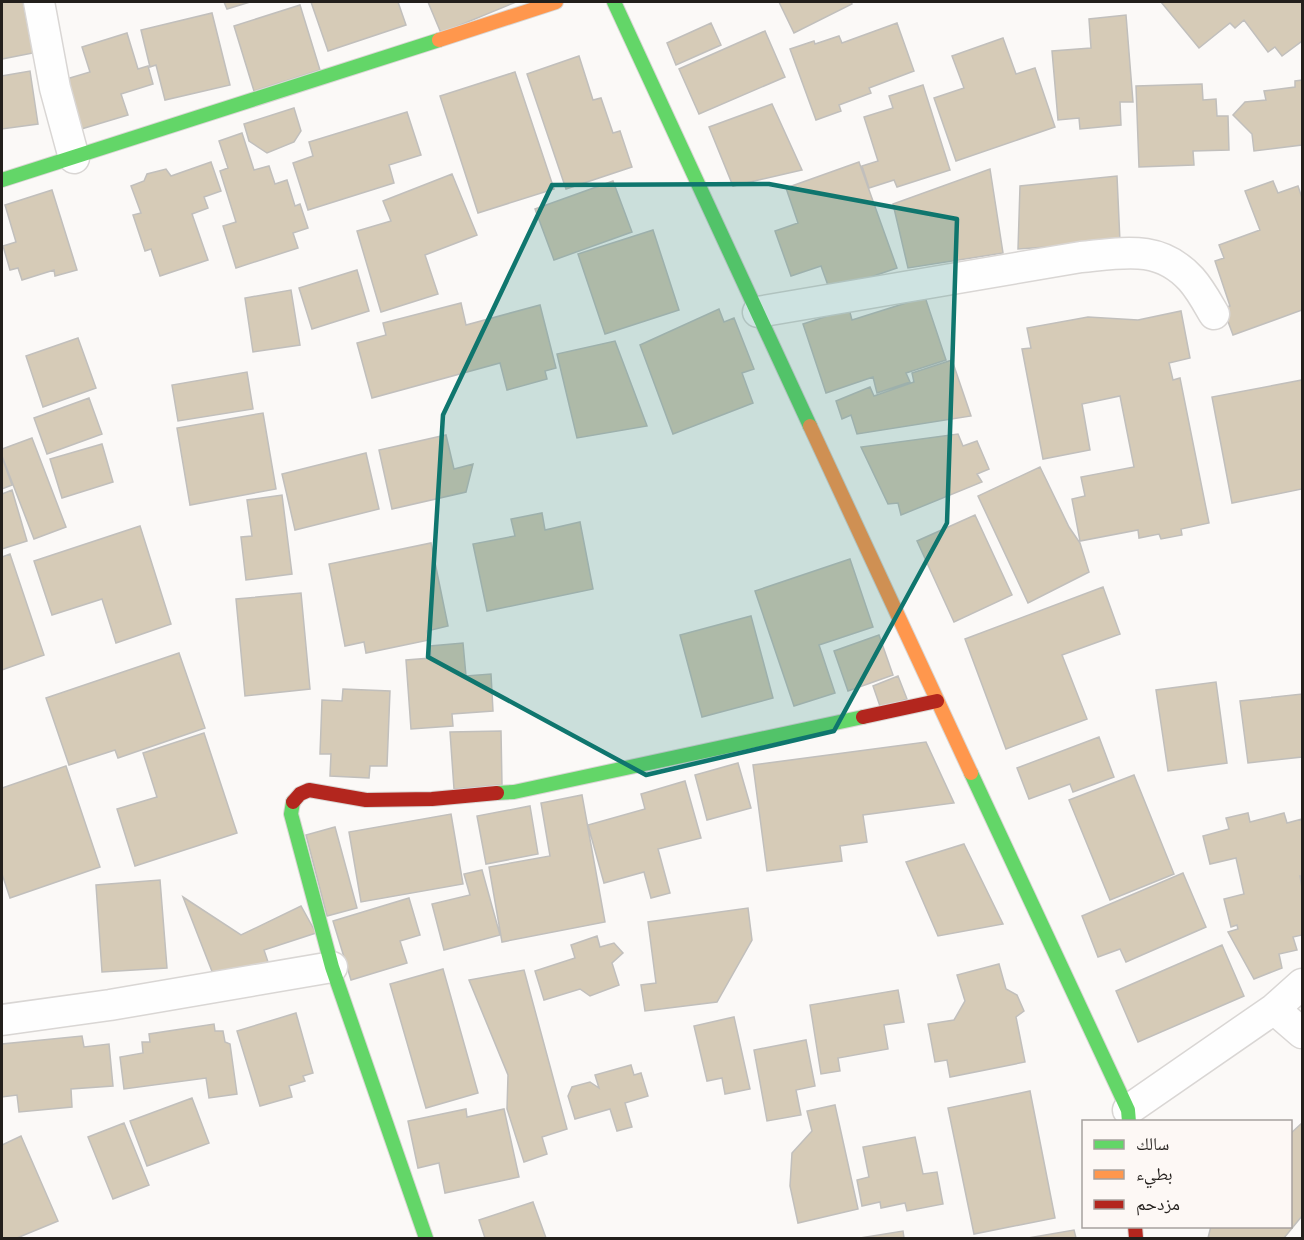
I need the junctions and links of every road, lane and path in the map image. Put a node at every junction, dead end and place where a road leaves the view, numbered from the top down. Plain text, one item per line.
1 (39, 2) edge
2 (556, 2) edge
3 (614, 2) edge
4 (74, 159) junction
5 (2, 180) edge
6 (758, 312) junction
7 (1214, 314) dead end
8 (937, 701) junction
9 (332, 967) junction
10 (1302, 984) edge
11 (1274, 1009) junction
12 (2, 1020) edge
13 (1302, 1033) edge
14 (1128, 1116) edge
15 (426, 1239) edge

1 - 4 street
2 - 4 street
3 - 6 street
4 - 5 street
6 - 7 street
6 - 8 street
8 - 9 street
8 - 14 street
9 - 12 street
9 - 15 street
10 - 11 street
11 - 13 street
11 - 14 street

